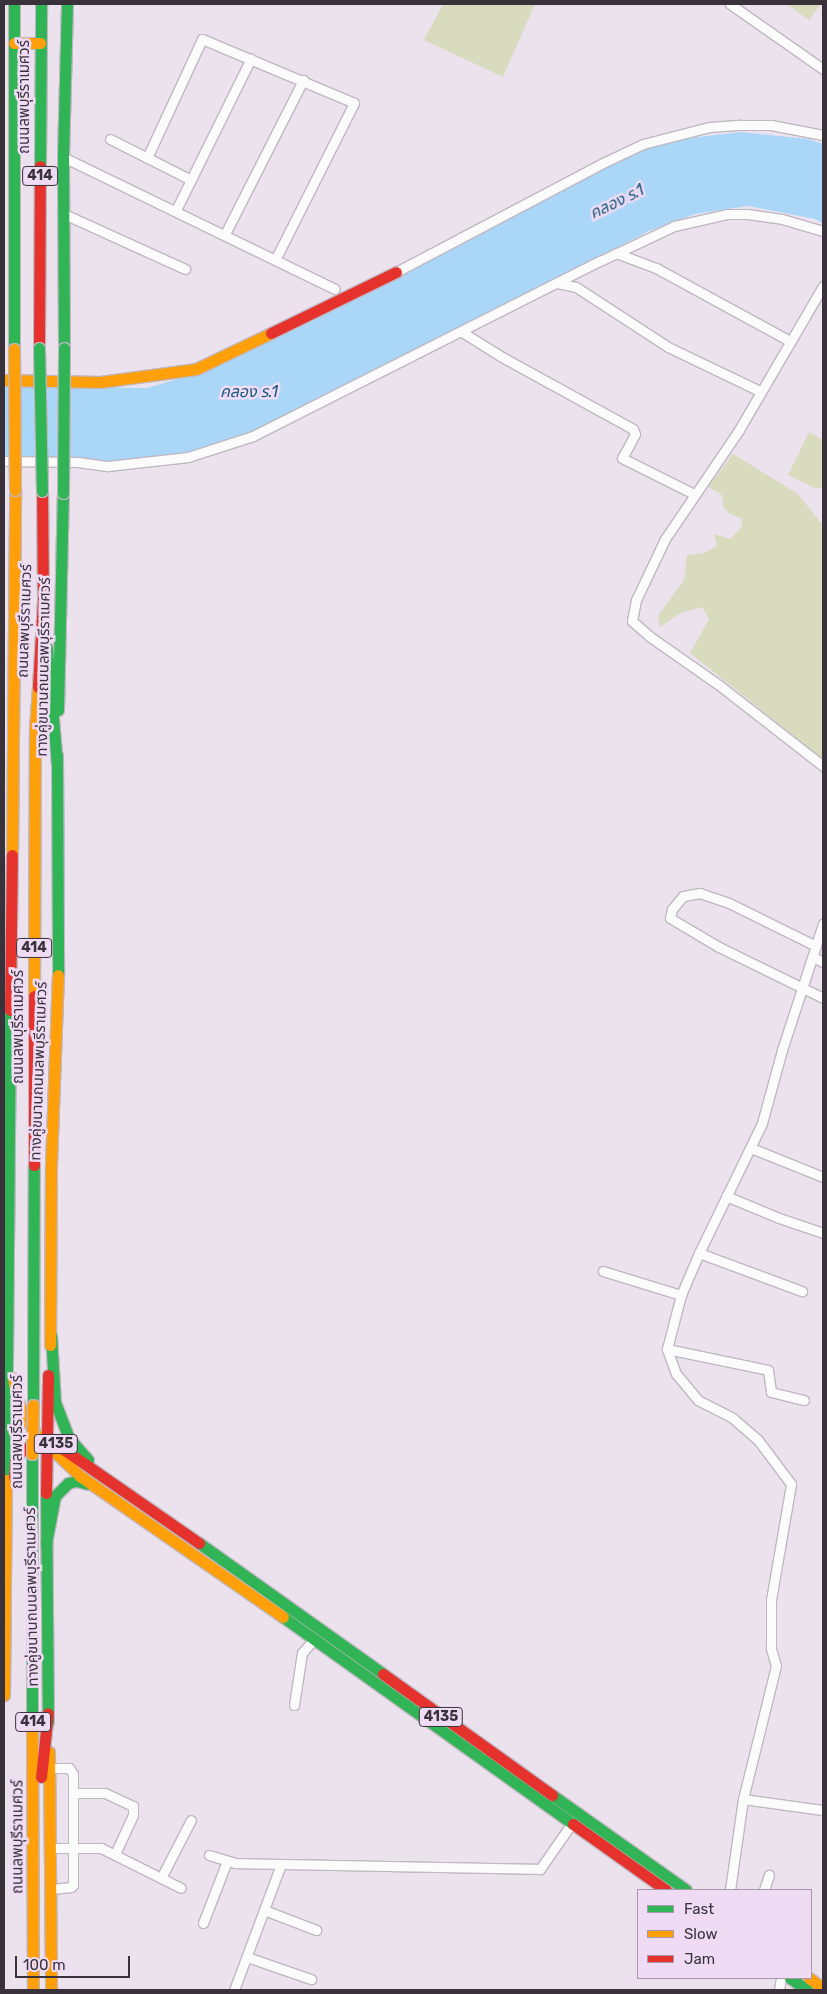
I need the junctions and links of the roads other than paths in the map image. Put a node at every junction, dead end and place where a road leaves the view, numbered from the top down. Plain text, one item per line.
1 (14, 4) edge
2 (41, 4) edge
3 (67, 4) edge
4 (730, 4) edge
5 (14, 43) junction
6 (40, 43) junction
7 (251, 58) junction
8 (823, 69) edge
9 (303, 80) junction
10 (823, 135) edge
11 (110, 138) dead end
12 (64, 157) junction
13 (147, 158) junction
14 (191, 180) junction
15 (176, 210) junction
16 (64, 214) junction
17 (823, 231) edge
18 (225, 234) junction
19 (616, 253) junction
20 (276, 258) junction
21 (185, 269) dead end
22 (396, 272) joint
23 (557, 283) junction
24 (823, 286) edge
25 (335, 289) dead end
26 (462, 332) junction
27 (790, 341) junction
28 (4, 380) edge
29 (760, 391) junction
30 (4, 461) edge
31 (694, 494) junction
32 (43, 600) junction
33 (12, 728) junction
34 (35, 729) junction
35 (57, 765) junction
36 (823, 766) edge
37 (823, 924) edge
38 (816, 946) junction
39 (813, 957) junction
40 (823, 962) edge
41 (802, 988) junction
42 (823, 998) edge
43 (9, 1017) junction
44 (4, 1073) edge
45 (751, 1148) junction
46 (823, 1177) edge
47 (726, 1196) junction
48 (823, 1234) edge
49 (699, 1253) junction
50 (603, 1271) dead end
51 (802, 1292) dead end
52 (680, 1295) junction
53 (50, 1336) junction
54 (7, 1348) junction
55 (667, 1349) junction
56 (804, 1400) dead end
57 (45, 1443) junction
58 (100, 1474) junction
59 (94, 1486) junction
60 (46, 1543) junction
61 (5, 1583) junction
62 (314, 1639) junction
63 (4, 1695) edge
64 (294, 1706) dead end
65 (48, 1713) junction
66 (49, 1768) junction
67 (73, 1793) junction
68 (743, 1799) junction
69 (822, 1810) dead end
70 (190, 1820) dead end
71 (572, 1823) junction
72 (34, 1848) junction
73 (50, 1848) junction
74 (74, 1848) junction
75 (115, 1854) junction
76 (209, 1855) dead end
77 (228, 1861) junction
78 (281, 1864) junction
79 (769, 1875) dead end
80 (161, 1878) junction
81 (181, 1888) dead end
82 (51, 1889) junction
83 (665, 1889) edge
84 (685, 1889) edge
85 (730, 1889) edge
86 (764, 1889) edge
87 (264, 1910) junction
88 (203, 1924) dead end
89 (316, 1930) dead end
90 (247, 1957) junction
91 (311, 1979) dead end
92 (791, 1979) edge
93 (810, 1979) edge
94 (823, 1988) edge
95 (33, 1990) edge
96 (51, 1990) edge
97 (234, 1990) edge
98 (807, 1990) edge

1 - 5 main road, ถนนลพบุรีราเมศวร์ / 414
2 - 6 main road, ถนนลพบุรีราเมศวร์ / 414
3 - 12 main road, ทางคู่ขนานถนนลพบุรีราเมศวร์ / 414
4 - 8 street
5 - 6 main road
5 - 33 main road, ถนนลพบุรีราเมศวร์ / 414, bridge
6 - 32 main road, ถนนลพบุรีราเมศวร์ / 414, bridge
7 - 9 street
7 - 13 street
7 - 14 street
9 - 18 street
9 - 20 street
10 - 22 street
11 - 13 street
12 - 15 street
12 - 16 main road, ทางคู่ขนานถนนลพบุรีราเมศวร์ / 414
13 - 14 street
14 - 15 street
15 - 18 street
16 - 21 street
16 - 35 main road, ทางคู่ขนานถนนลพบุรีราเมศวร์ / 414, bridge
17 - 19 street
18 - 20 street
19 - 23 street
19 - 27 street
20 - 25 street
22 - 28 main road
23 - 26 street
23 - 29 street
24 - 27 street
26 - 30 street
26 - 31 street
27 - 29 street
29 - 31 street
31 - 36 street
32 - 34 main road, ถนนลพบุรีราเมศวร์ / 414
32 - 35 main road
33 - 34 main road
33 - 43 main road, ถนนลพบุรีราเมศวร์ / 414
34 - 72 main road, ถนนลพบุรีราเมศวร์ / 414, bridge
35 - 53 main road, ทางคู่ขนานถนนลพบุรีราเมศวร์ / 414
37 - 38 street
38 - 39 street
38 - 41 street
39 - 40 street
39 - 41 street
41 - 42 street
41 - 45 street
43 - 44 main road
43 - 54 main road, ถนนลพบุรีราเมศวร์ / 414
45 - 46 street
45 - 47 street
47 - 48 street
47 - 49 street
49 - 51 street
49 - 52 street
50 - 52 street
52 - 55 street
53 - 57 main road, ทางคู่ขนานถนนลพบุรีราเมศวร์ / 414
53 - 58 main road
54 - 57 main road, 4135
54 - 61 main road, ถนนลพบุรีราเมศวร์ / 414
55 - 56 street
55 - 68 street
57 - 58 main road, 4135
57 - 59 main road, 4135
57 - 60 main road, ทางคู่ขนานถนนลพบุรีราเมศวร์ / 414
57 - 61 main road, 4135
58 - 84 main road, 4135
59 - 60 main road
59 - 62 main road, 4135
60 - 65 main road, ทางคู่ขนานถนนลพบุรีราเมศวร์ / 414
61 - 63 main road, ถนนลพบุรีราเมศวร์ / 414
62 - 64 street
62 - 71 main road, 4135
65 - 66 main road, ทางคู่ขนานถนนลพบุรีราเมศวร์ / 414
65 - 72 main road
66 - 67 street
66 - 73 main road, ทางคู่ขนานถนนลพบุรีราเมศวร์ / 414
67 - 74 street
67 - 75 street
68 - 69 street
68 - 85 street
70 - 80 street
71 - 78 street
71 - 83 main road, 4135
72 - 95 main road, ถนนลพบุรีราเมศวร์ / 414
73 - 74 street
73 - 82 main road, ทางคู่ขนานถนนลพบุรีราเมศวร์ / 414
74 - 75 street
74 - 82 street
75 - 80 street
76 - 77 street
77 - 78 street
77 - 88 street
78 - 87 street
79 - 86 street
80 - 81 street
82 - 96 main road, ทางคู่ขนานถนนลพบุรีราเมศวร์ / 414
87 - 89 street
87 - 90 street
90 - 91 street
90 - 97 street
92 - 98 main road
93 - 94 main road

